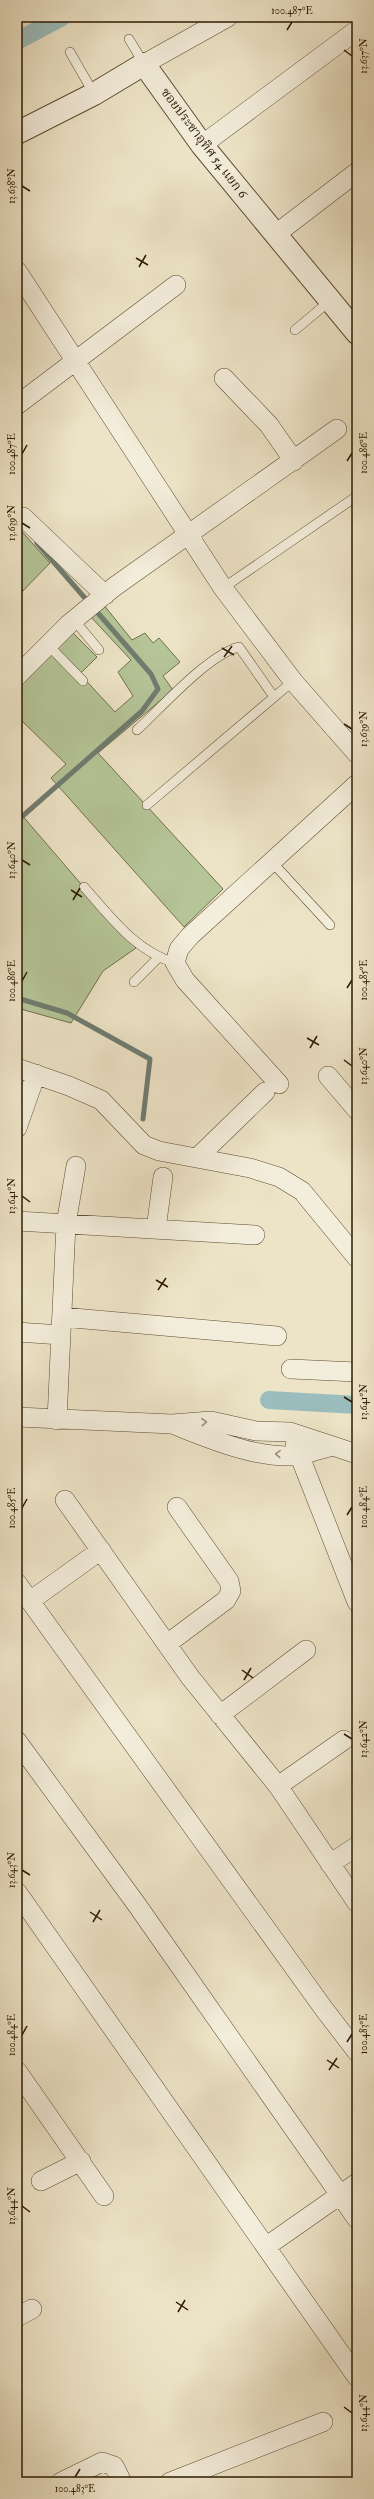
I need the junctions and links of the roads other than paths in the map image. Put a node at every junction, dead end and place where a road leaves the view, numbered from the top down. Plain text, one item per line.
1 (228, 17) edge
2 (357, 30) edge
3 (129, 39) dead end
4 (70, 52) dead end
5 (144, 64) junction
6 (94, 94) junction
7 (17, 133) edge
8 (202, 145) junction
9 (357, 172) edge
10 (276, 234) junction
11 (17, 271) edge
12 (176, 285) dead end
13 (332, 300) junction
14 (354, 321) edge
15 (295, 330) dead end
16 (74, 361) junction
17 (224, 378) dead end
18 (17, 405) edge
19 (337, 429) dead end
20 (294, 461) junction
21 (357, 496) edge
22 (23, 517) dead end
23 (188, 534) junction
24 (223, 588) junction
25 (102, 597) junction
26 (78, 617) junction
27 (48, 645) junction
28 (99, 650) dead end
29 (17, 676) edge
30 (83, 681) dead end
31 (293, 681) junction
32 (274, 697) junction
33 (137, 730) dead end
34 (357, 754) edge
35 (357, 784) edge
36 (147, 805) dead end
37 (272, 862) junction
38 (84, 887) dead end
39 (330, 925) dead end
40 (167, 960) junction
41 (134, 982) dead end
42 (17, 1068) edge
43 (36, 1074) junction
44 (328, 1076) dead end
45 (357, 1110) edge
46 (17, 1128) edge
47 (197, 1158) junction
48 (76, 1166) dead end
49 (163, 1177) dead end
50 (17, 1221) edge
51 (66, 1224) junction
52 (156, 1229) junction
53 (255, 1235) dead end
54 (357, 1258) edge
55 (61, 1326) junction
56 (17, 1332) edge
57 (277, 1336) dead end
58 (291, 1369) dead end
59 (357, 1372) edge
60 (17, 1417) edge
61 (57, 1420) junction
62 (172, 1424) junction
63 (290, 1432) junction
64 (330, 1447) junction
65 (357, 1454) edge
66 (299, 1455) junction
67 (65, 1500) dead end
68 (177, 1507) dead end
69 (101, 1550) junction
70 (17, 1583) edge
71 (30, 1600) junction
72 (357, 1602) edge
73 (167, 1644) junction
74 (306, 1650) dead end
75 (220, 1715) junction
76 (344, 1740) dead end
77 (17, 1741) edge
78 (278, 1786) junction
79 (357, 1846) edge
80 (330, 1864) junction
81 (17, 1892) edge
82 (357, 1903) edge
83 (354, 2040) edge
84 (17, 2071) edge
85 (80, 2161) junction
86 (41, 2181) dead end
87 (357, 2183) edge
88 (340, 2195) junction
89 (104, 2196) dead end
90 (357, 2219) edge
91 (267, 2246) junction
92 (357, 2377) edge
93 (323, 2422) dead end
94 (61, 2482) edge
95 (122, 2482) edge
96 (170, 2482) edge

1 - 5 street
2 - 8 street
3 - 5 lane
4 - 6 lane
5 - 6 street
5 - 8 street, ซอยประชาอุทิศ 54 แยก 6
6 - 7 street
8 - 10 street, ซอยประชาอุทิศ 54 แยก 6
9 - 10 street
10 - 13 street, ซอยประชาอุทิศ 54 แยก 6
11 - 16 street
12 - 16 street
13 - 14 street, ซอยประชาอุทิศ 54 แยก 6
13 - 15 lane
16 - 18 street
16 - 23 street
17 - 20 street
19 - 20 street
20 - 23 street
21 - 24 lane
22 - 25 street
23 - 24 street
23 - 25 street
24 - 31 street
25 - 26 street
26 - 27 street
26 - 28 lane
27 - 29 street
27 - 30 lane
31 - 32 lane
31 - 34 street
32 - 33 lane
32 - 36 lane
35 - 37 street
37 - 39 lane
37 - 40 street
38 - 40 lane
40 - 41 lane
40 - 47 street
42 - 43 street
43 - 46 street
43 - 47 street
44 - 45 street
47 - 54 street
48 - 51 street
49 - 52 street
50 - 51 street
51 - 52 street
51 - 55 street
52 - 53 street
55 - 56 street
55 - 57 street
55 - 61 street
58 - 59 street
60 - 61 street
61 - 62 street
62 -> 63 street
66 -> 62 street
63 - 64 street
63 - 66 street
64 - 65 street
64 - 66 street
66 - 72 street
67 - 69 street
68 - 73 street
69 - 71 street
69 - 73 street
70 - 71 street
71 - 83 street
73 - 75 street
74 - 75 street
75 - 78 street
76 - 78 street
77 - 88 street
78 - 80 street
79 - 80 street
80 - 82 street
81 - 91 street
84 - 85 street
85 - 86 street
85 - 89 street
87 - 88 street
88 - 90 street
88 - 91 street
91 - 92 street
93 - 96 street
94 - 95 street

